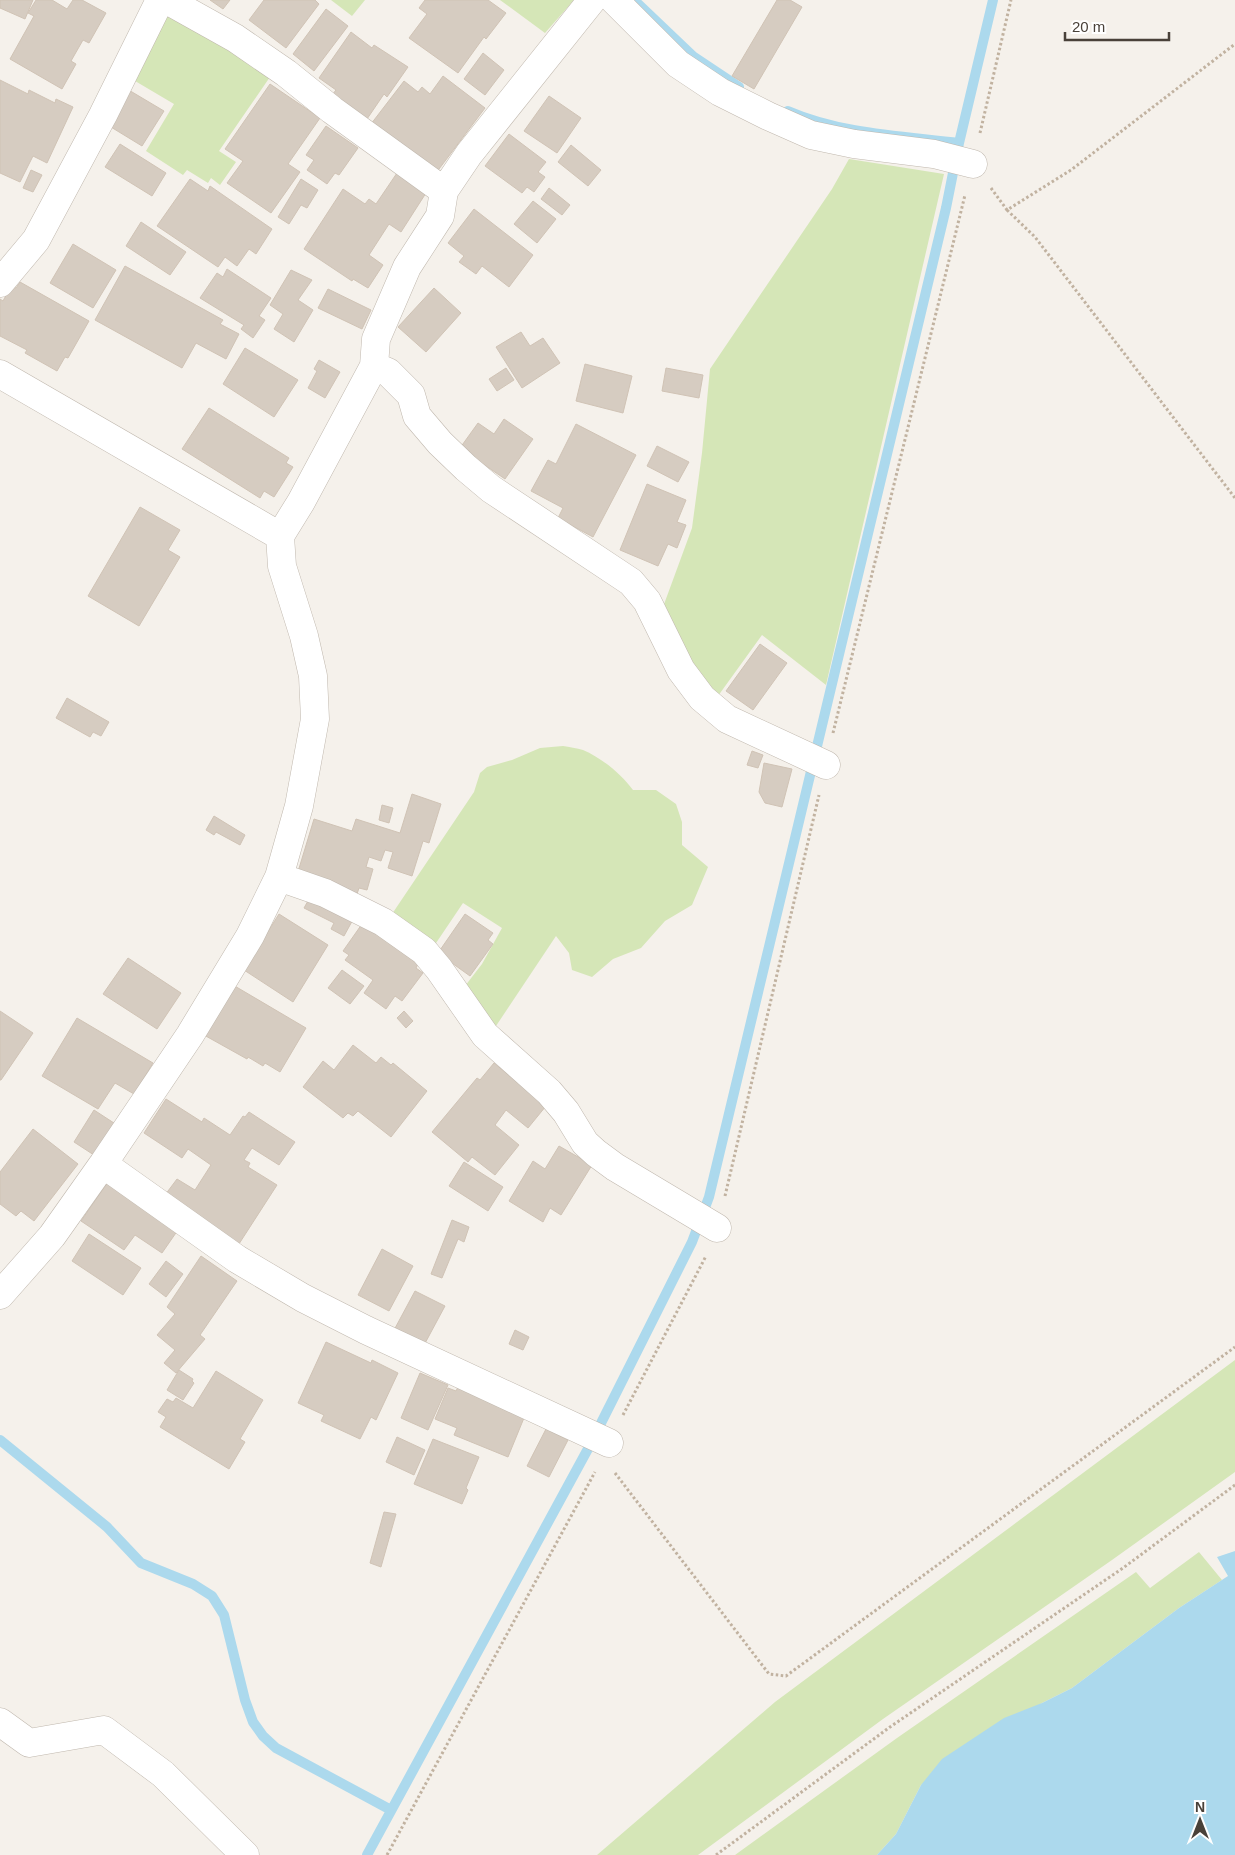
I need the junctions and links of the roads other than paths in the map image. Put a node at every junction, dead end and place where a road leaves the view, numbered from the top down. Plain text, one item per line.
1 (160, 0) edge
2 (167, 0) edge
3 (592, 0) edge
4 (614, 0) edge
5 (973, 164) road end
6 (444, 190) junction
7 (0, 283) edge
8 (374, 366) junction
9 (0, 374) edge
10 (280, 536) junction
11 (826, 765) road end
12 (279, 876) junction
13 (103, 1164) junction
14 (717, 1228) road end
15 (0, 1296) edge
16 (606, 1450) road end
17 (0, 1722) edge
18 (245, 1855) edge

1 - 7 street
2 - 6 street
3 - 6 street
4 - 5 street
6 - 8 street
8 - 10 street
8 - 11 street
9 - 10 street
10 - 12 street
12 - 13 street
12 - 14 street
13 - 15 street
13 - 16 street
17 - 18 street

